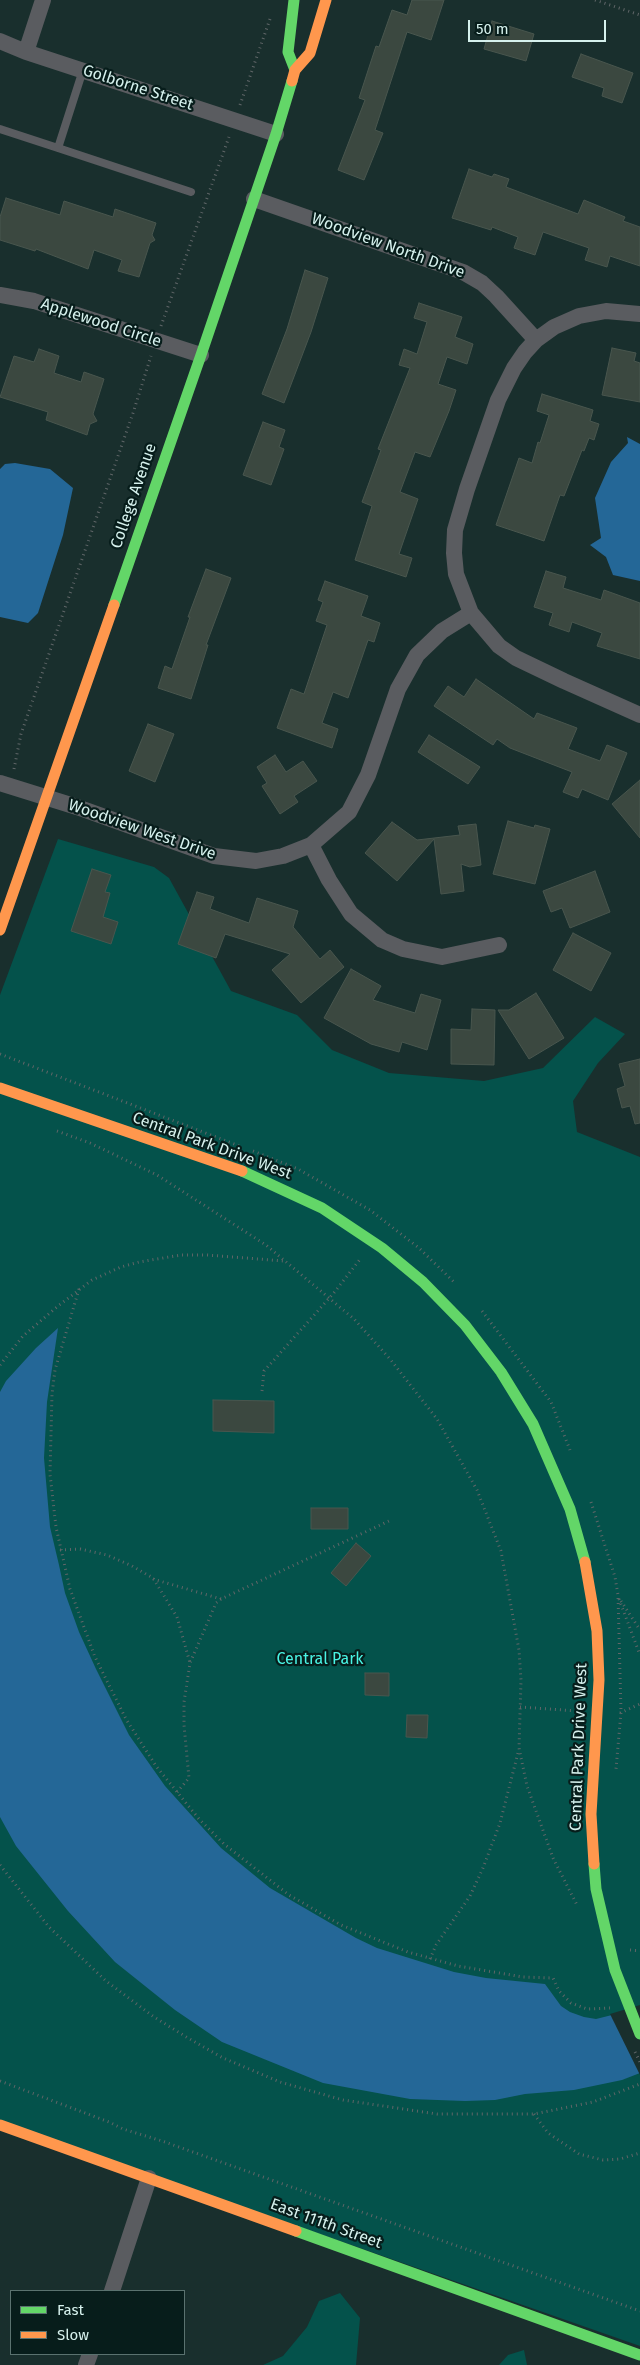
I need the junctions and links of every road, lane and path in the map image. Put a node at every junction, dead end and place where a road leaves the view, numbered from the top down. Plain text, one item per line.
1 (43, 0) edge
2 (294, 0) edge
3 (326, 0) edge
4 (594, 0) edge
5 (640, 16) edge
6 (271, 18) dead end
7 (0, 41) edge
8 (26, 52) junction
9 (83, 70) junction
10 (296, 70) junction
11 (239, 107) dead end
12 (0, 128) edge
13 (231, 130) dead end
14 (276, 134) junction
15 (58, 148) junction
16 (191, 192) dead end
17 (254, 198) junction
18 (0, 294) edge
19 (640, 314) edge
20 (161, 325) dead end
21 (536, 340) junction
22 (152, 352) dead end
23 (200, 356) junction
24 (471, 613) junction
25 (640, 715) edge
26 (4, 785) edge
27 (46, 797) junction
28 (311, 845) junction
29 (0, 930) edge
30 (499, 945) dead end
31 (0, 1054) edge
32 (0, 1088) edge
33 (54, 1130) dead end
34 (243, 1148) dead end
35 (252, 1151) dead end
36 (388, 1224) junction
37 (374, 1242) junction
38 (286, 1261) junction
39 (457, 1285) dead end
40 (79, 1289) junction
41 (330, 1298) junction
42 (477, 1306) dead end
43 (0, 1364) edge
44 (262, 1391) dead end
45 (573, 1457) dead end
46 (587, 1493) dead end
47 (389, 1521) dead end
48 (60, 1550) junction
49 (153, 1578) junction
50 (618, 1596) junction
51 (221, 1599) junction
52 (640, 1630) edge
53 (640, 1655) edge
54 (190, 1664) junction
55 (519, 1748) junction
56 (615, 1777) dead end
57 (177, 1792) junction
58 (0, 1865) edge
59 (579, 1908) dead end
60 (430, 1959) junction
61 (607, 2009) dead end
62 (640, 2034) edge
63 (0, 2081) edge
64 (640, 2084) edge
65 (534, 2114) junction
66 (0, 2125) edge
67 (640, 2153) edge
68 (149, 2178) junction
69 (112, 2290) edge
70 (640, 2312) edge
71 (640, 2356) edge

1 - 8 street
2 - 10 main road
3 - 10 main road, College Avenue
4 - 5 path
6 - 11 path
7 - 8 street, Golborne Street
8 - 9 street, Golborne Street
9 - 14 street, Golborne Street
9 - 15 lane
10 - 14 main road, College Avenue
12 - 15 lane
13 - 20 path
14 - 17 main road, College Avenue
15 - 16 lane
17 - 21 street, Woodview North Drive
17 - 23 main road, College Avenue
18 - 23 street, Applewood Circle
19 - 21 street
21 - 24 street
22 - 26 path
23 - 27 main road, College Avenue
24 - 25 street
24 - 28 street, Woodview West Drive
26 - 27 street
27 - 28 street, Woodview West Drive
27 - 29 main road, College Avenue
28 - 30 street
31 - 34 path
32 - 37 main road, Central Park Drive West
33 - 38 path
35 - 36 path
36 - 37 path
36 - 39 path
37 - 41 path
37 - 62 main road, Central Park Drive West
38 - 40 path
38 - 41 path
40 - 43 path
40 - 48 path
41 - 44 path
41 - 55 path
42 - 45 path
46 - 50 path
47 - 51 path
48 - 49 path
48 - 57 path
49 - 51 path
49 - 54 path
50 - 52 path
50 - 53 path
50 - 56 path
51 - 54 path
54 - 57 path
55 - 59 path
55 - 60 path
57 - 60 path
58 - 65 path
60 - 61 path
63 - 70 path
64 - 65 path
65 - 67 path
66 - 68 main road, East 111th Street
68 - 69 street
68 - 71 main road, East 111th Street

